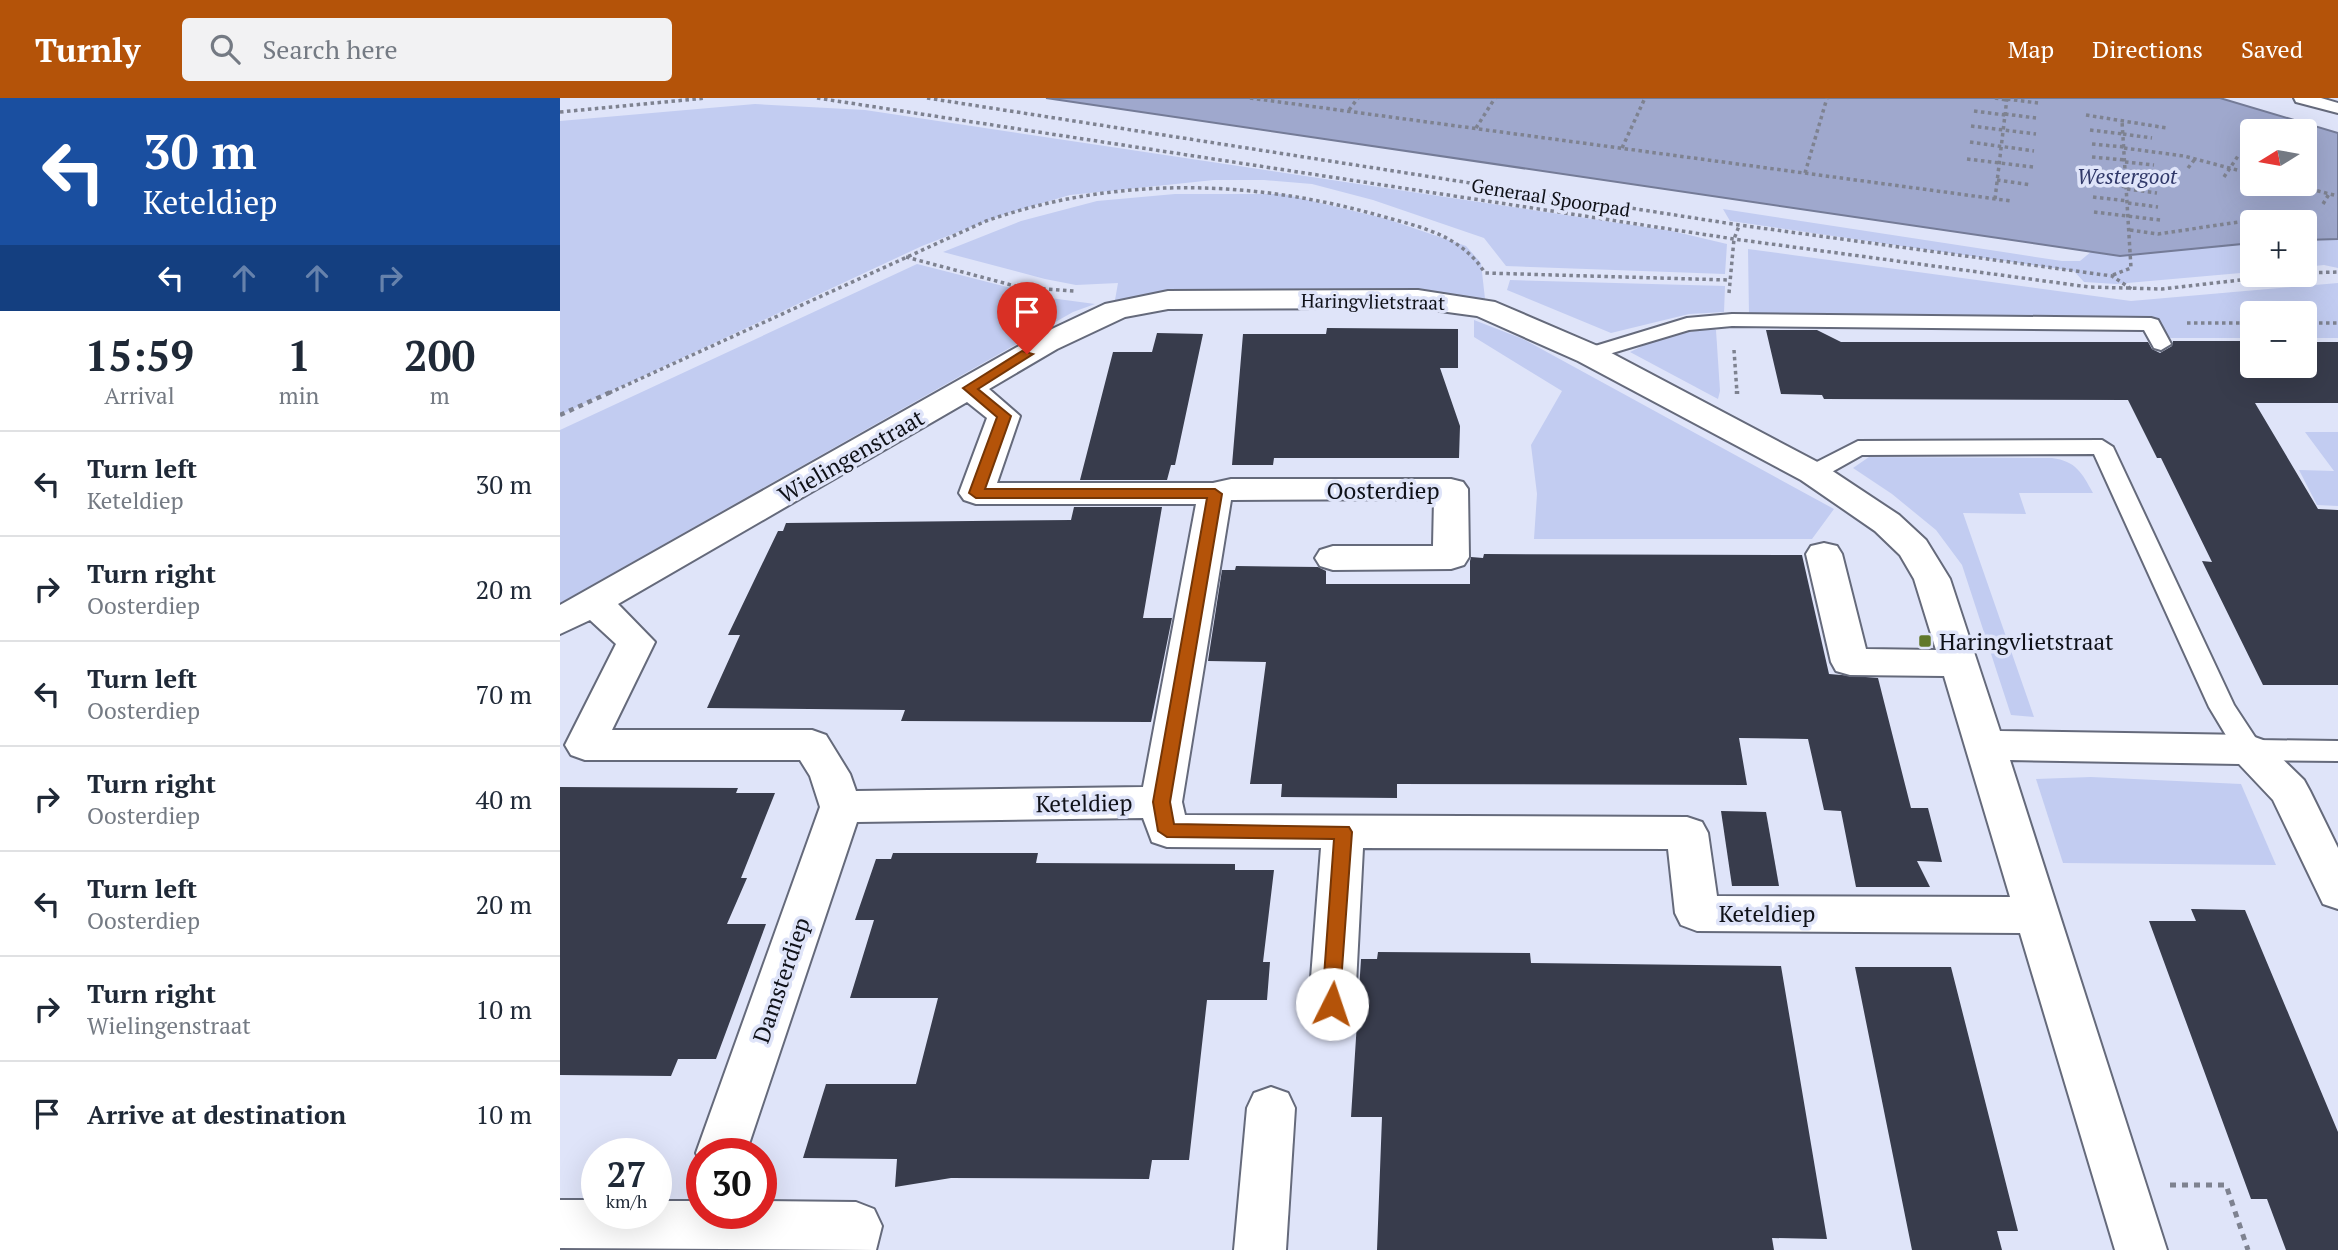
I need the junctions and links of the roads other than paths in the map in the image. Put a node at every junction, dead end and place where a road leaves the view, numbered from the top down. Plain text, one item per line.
1 (2302, 98) edge
2 (2338, 108) edge
3 (1146, 303) joint
4 (2161, 344) dead end
5 (1589, 354) junction
6 (969, 388) junction
7 (1813, 473) junction
8 (1215, 494) junction
9 (1824, 554) dead end
10 (1333, 558) dead end
11 (577, 612) edge
12 (1959, 663) junction
13 (1984, 746) junction
14 (2249, 750) junction
15 (2338, 751) edge
16 (1161, 802) junction
17 (841, 807) junction
18 (1343, 832) junction
19 (2338, 892) edge
20 (2037, 915) junction
21 (1332, 1004) dead end
22 (1271, 1108) dead end
23 (726, 1138) edge
24 (686, 1218) edge
25 (777, 1221) edge
26 (560, 1224) edge
27 (850, 1250) edge
28 (1260, 1250) edge
29 (2141, 1250) edge

1 - 2 lane
3 - 5 street, Haringvlietstraat
3 - 6 street, Wielingenstraat
4 - 5 lane
5 - 7 street, Haringvlietstraat
6 - 8 street, Oosterdiep
6 - 11 street, Wielingenstraat
7 - 12 street, Haringvlietstraat
7 - 14 lane
8 - 10 street, Oosterdiep
8 - 16 street
9 - 12 street
11 - 17 street
12 - 13 street, Haringvlietstraat
13 - 14 street
13 - 20 street, Haringvlietstraat
14 - 15 lane
14 - 19 street
16 - 17 street, Keteldiep
16 - 18 street, Keteldiep
17 - 23 street, Damsterdiep
18 - 20 street, Keteldiep
18 - 21 street
20 - 29 street, Haringvlietstraat
22 - 28 street
24 - 26 street
25 - 27 street

